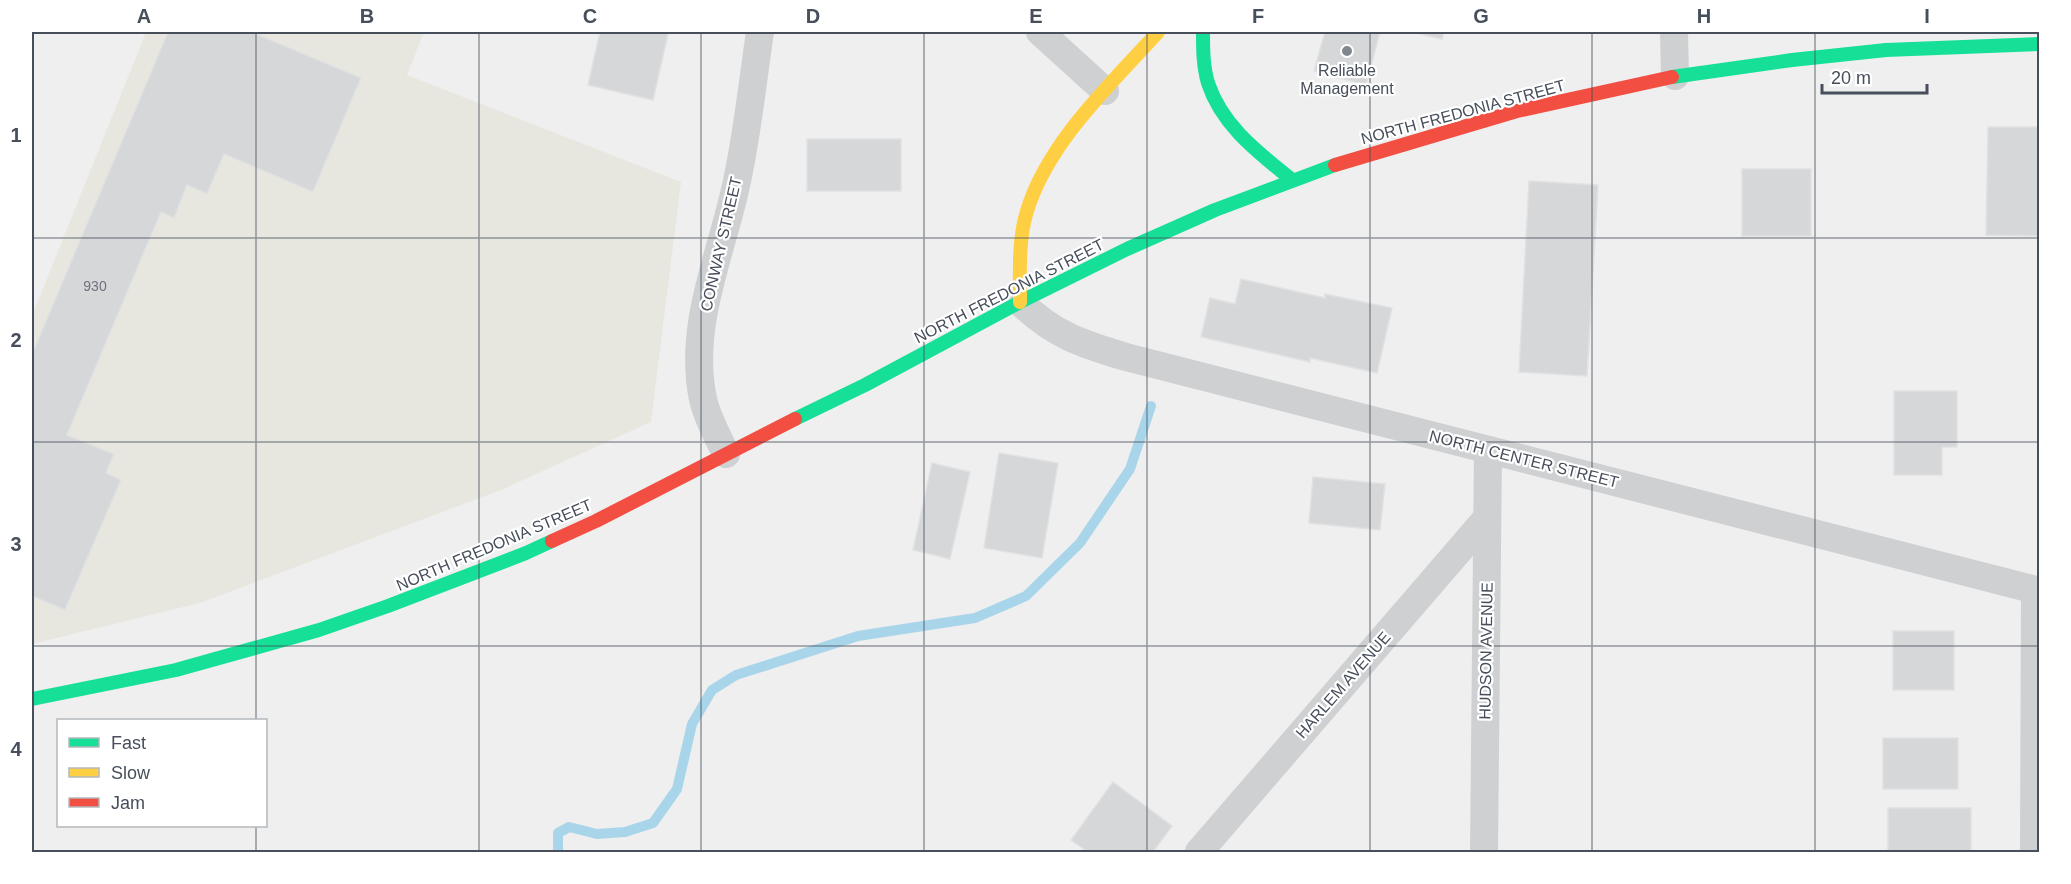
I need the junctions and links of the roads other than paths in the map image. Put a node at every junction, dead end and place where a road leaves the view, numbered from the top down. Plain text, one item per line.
1 (760, 32) edge
2 (1040, 32) edge
3 (1158, 32) edge
4 (1203, 32) edge
5 (1674, 32) edge
6 (2040, 44) edge
7 (1676, 76) junction
8 (1105, 91) junction
9 (1292, 180) junction
10 (1020, 302) junction
11 (1488, 450) junction
12 (726, 454) junction
13 (1487, 518) junction
14 (2037, 591) edge
15 (32, 699) edge
16 (1199, 852) edge
17 (1484, 852) edge
18 (2034, 852) edge

1 - 12 street, CONWAY STREET
2 - 8 street
3 - 8 street
4 - 9 street
5 - 7 street
6 - 7 street, NORTH FREDONIA STREET
7 - 9 street, NORTH FREDONIA STREET
8 - 10 street
9 - 10 street, NORTH FREDONIA STREET
10 - 11 street, NORTH CENTER STREET
10 - 12 street, NORTH FREDONIA STREET
11 - 13 street, HUDSON AVENUE
11 - 14 street, NORTH CENTER STREET
12 - 15 street, NORTH FREDONIA STREET
13 - 16 street, HARLEM AVENUE
13 - 17 street, HUDSON AVENUE
14 - 18 street

